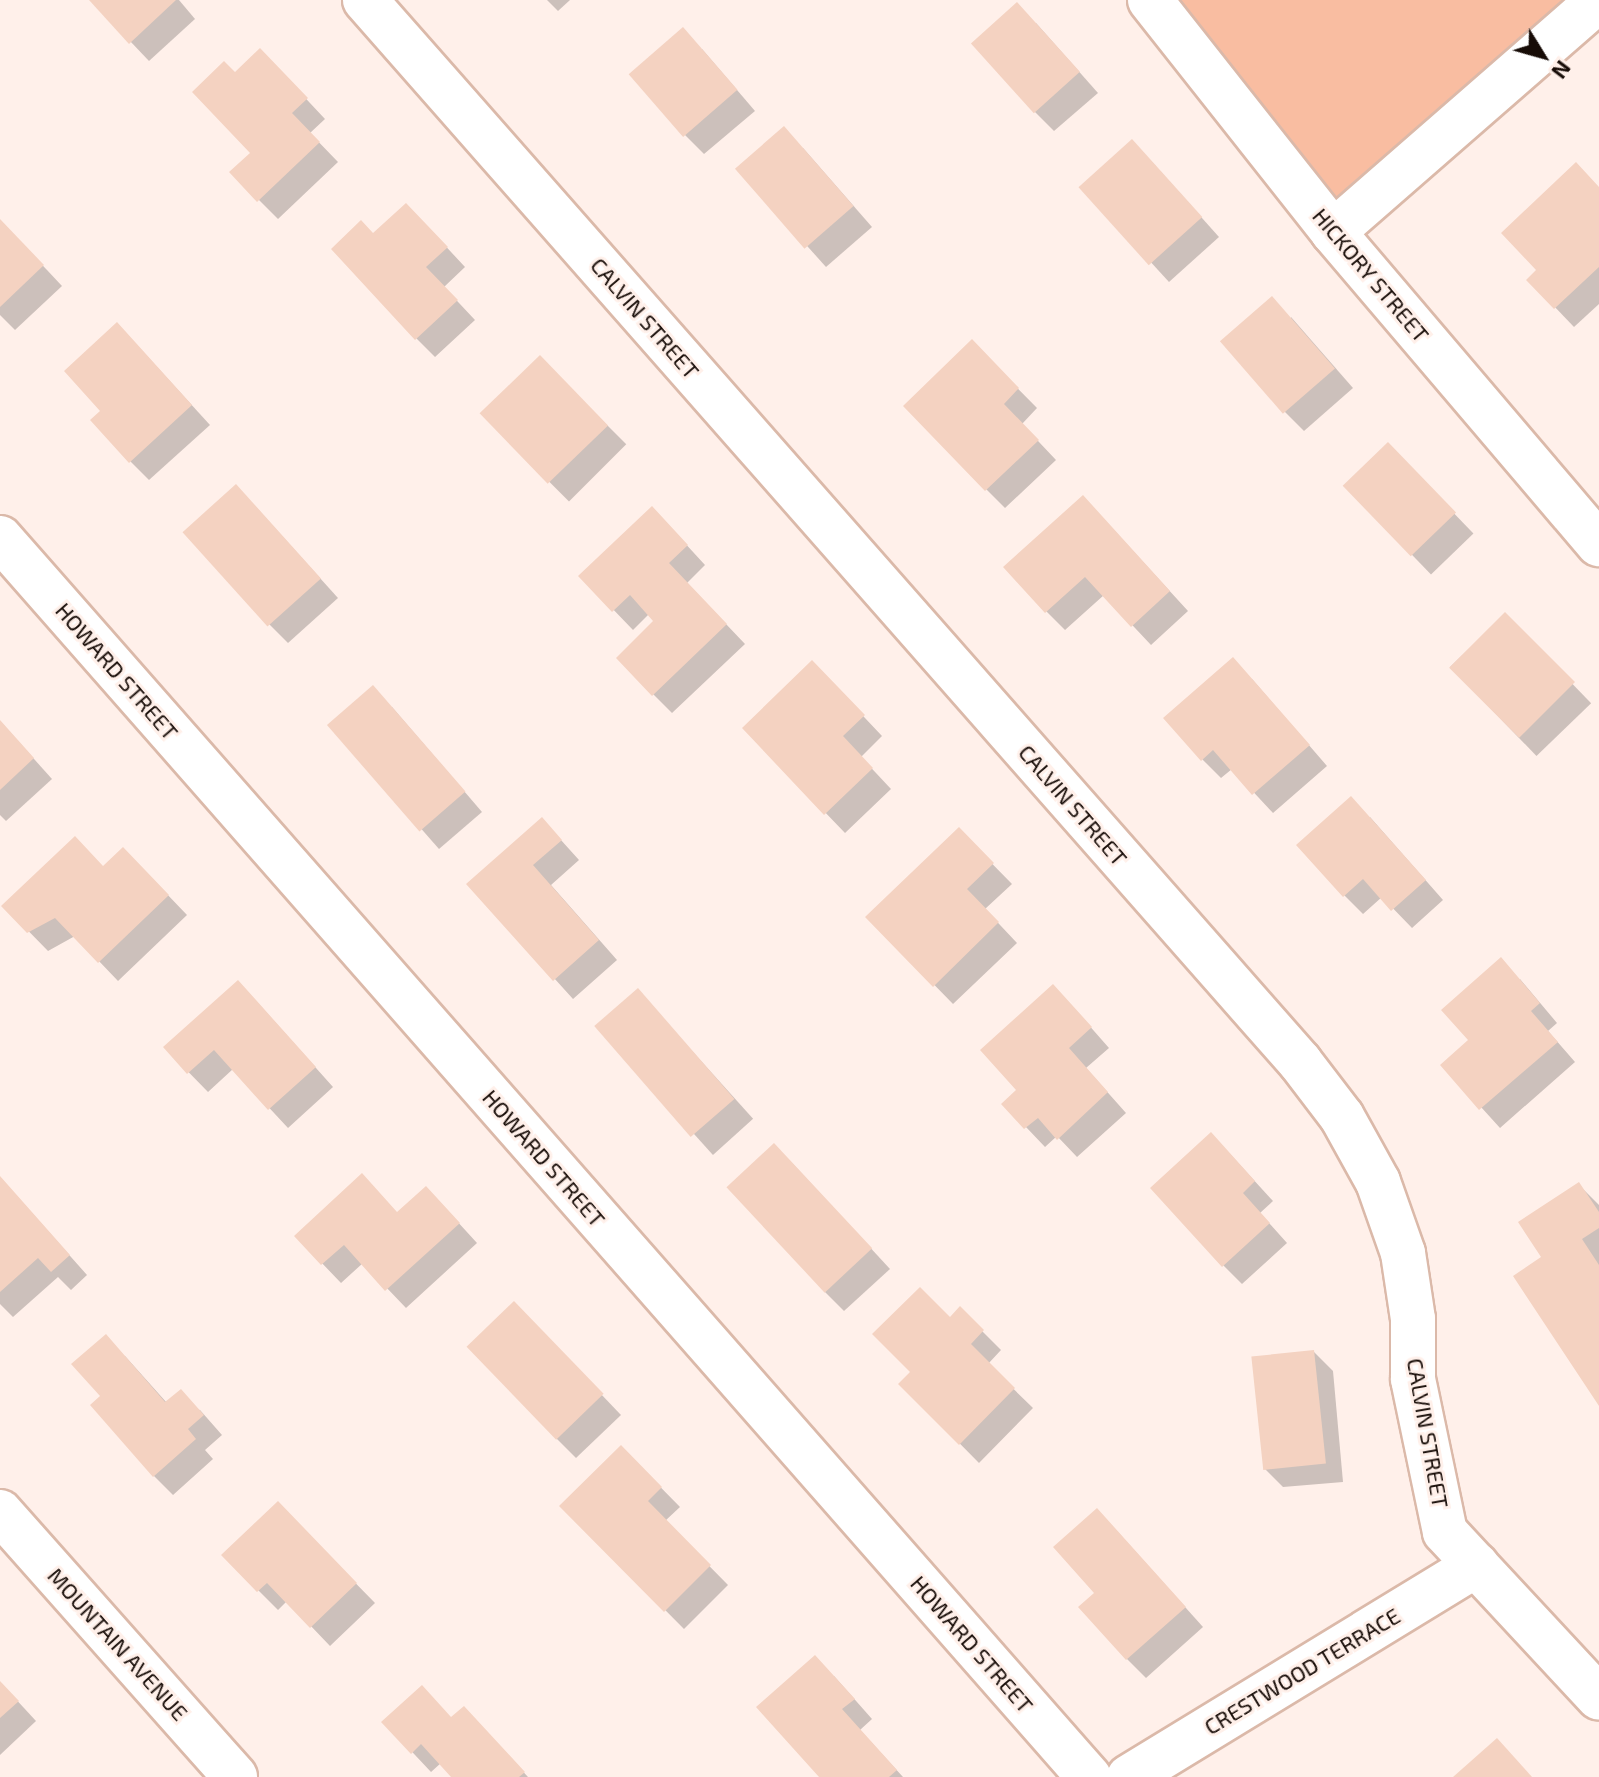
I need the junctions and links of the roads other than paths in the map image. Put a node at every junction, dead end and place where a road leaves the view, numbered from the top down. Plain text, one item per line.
1 (365, 0) edge
2 (1150, 0) edge
3 (1599, 0) edge
4 (1333, 232) junction
5 (0, 538) edge
6 (1599, 544) edge
7 (0, 1512) edge
8 (1476, 1565) junction
9 (1599, 1698) edge
10 (235, 1777) edge
11 (1089, 1777) edge
12 (1129, 1777) edge

1 - 8 street, CALVIN STREET
2 - 4 street, HICKORY STREET
3 - 4 street
4 - 6 street, HICKORY STREET
5 - 11 street, HOWARD STREET
7 - 10 street, MOUNTAIN AVENUE
8 - 9 street, CALVIN STREET
8 - 12 street, CRESTWOOD TERRACE

